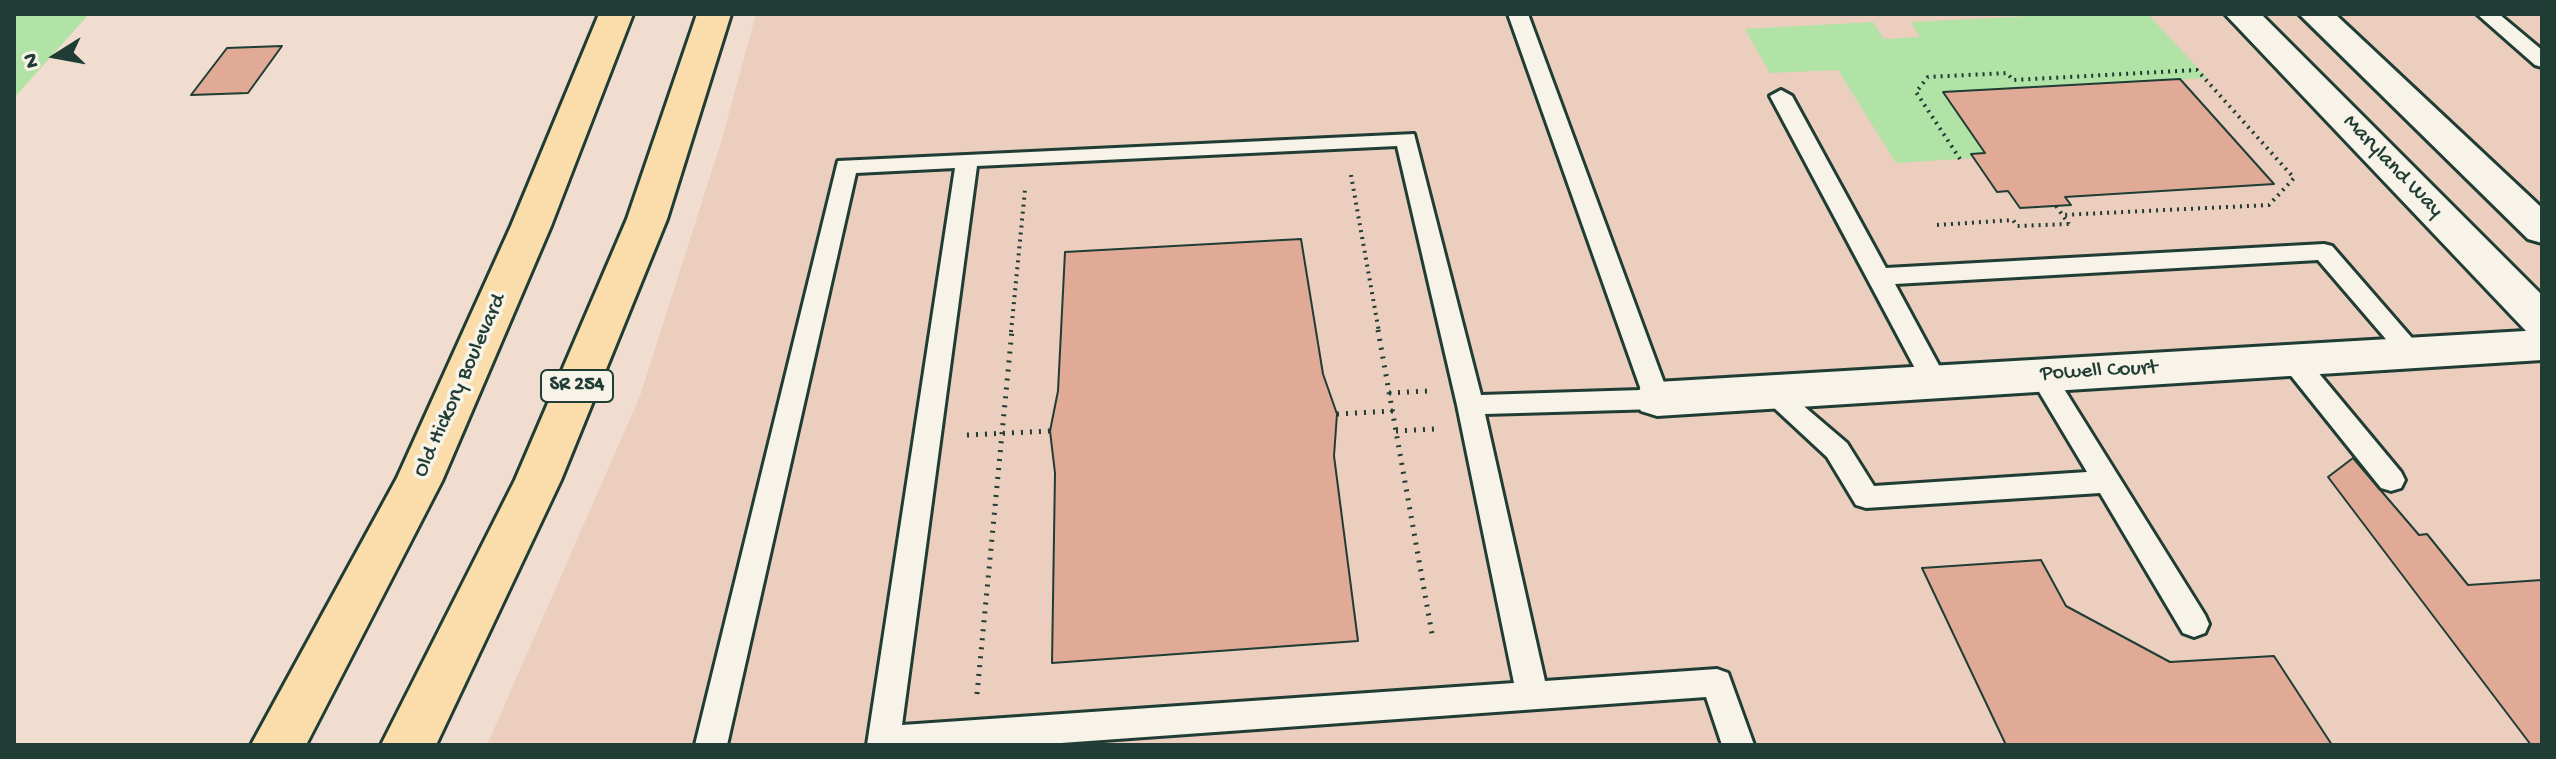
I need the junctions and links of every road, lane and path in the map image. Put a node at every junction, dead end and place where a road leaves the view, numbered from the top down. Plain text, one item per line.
1 (616, 14) edge
2 (714, 14) edge
3 (1518, 14) edge
4 (2242, 14) edge
5 (2316, 14) edge
6 (2487, 14) edge
7 (2542, 61) edge
8 (1781, 96) dead end
9 (1345, 142) junction
10 (1028, 157) junction
11 (1960, 159) dead end
12 (967, 160) junction
13 (2062, 215) dead end
14 (2069, 224) dead end
15 (1937, 225) dead end
16 (2542, 230) edge
17 (1878, 277) junction
18 (2542, 321) edge
19 (2542, 345) edge
20 (2412, 353) junction
21 (2293, 360) junction
22 (2042, 375) junction
23 (1935, 382) junction
24 (1770, 392) junction
25 (1657, 399) junction
26 (1470, 405) junction
27 (1393, 411) junction
28 (1337, 414) dead end
29 (1050, 431) dead end
30 (1001, 433) junction
31 (927, 436) junction
32 (2391, 480) dead end
33 (2107, 482) junction
34 (2194, 624) dead end
35 (1432, 634) dead end
36 (1533, 697) junction
37 (973, 734) junction
38 (883, 743) edge
39 (278, 745) edge
40 (408, 745) edge
41 (711, 745) edge
42 (1738, 745) edge

1 - 39 main road, Old Hickory Boulevard
2 - 40 main road, SR 254
3 - 25 lane
4 - 18 main road, Maryland Way
5 - 16 main road
6 - 7 lane
8 - 17 lane
9 - 10 lane
9 - 26 lane
9 - 27 path
10 - 12 lane
10 - 30 path
11 - 13 path
12 - 31 lane
12 - 41 lane
14 - 15 path
17 - 20 lane
17 - 23 lane
19 - 20 main road, Powell Court
20 - 21 main road, Powell Court
21 - 22 main road, Powell Court
21 - 32 lane
22 - 23 main road, Powell Court
22 - 33 lane
23 - 24 main road, Powell Court
24 - 25 main road, Powell Court
24 - 33 lane
25 - 26 lane
26 - 36 lane
27 - 28 path
27 - 35 path
29 - 30 path
30 - 31 path
30 - 37 path
31 - 38 lane
33 - 34 lane
36 - 37 lane
36 - 42 lane
37 - 38 lane

